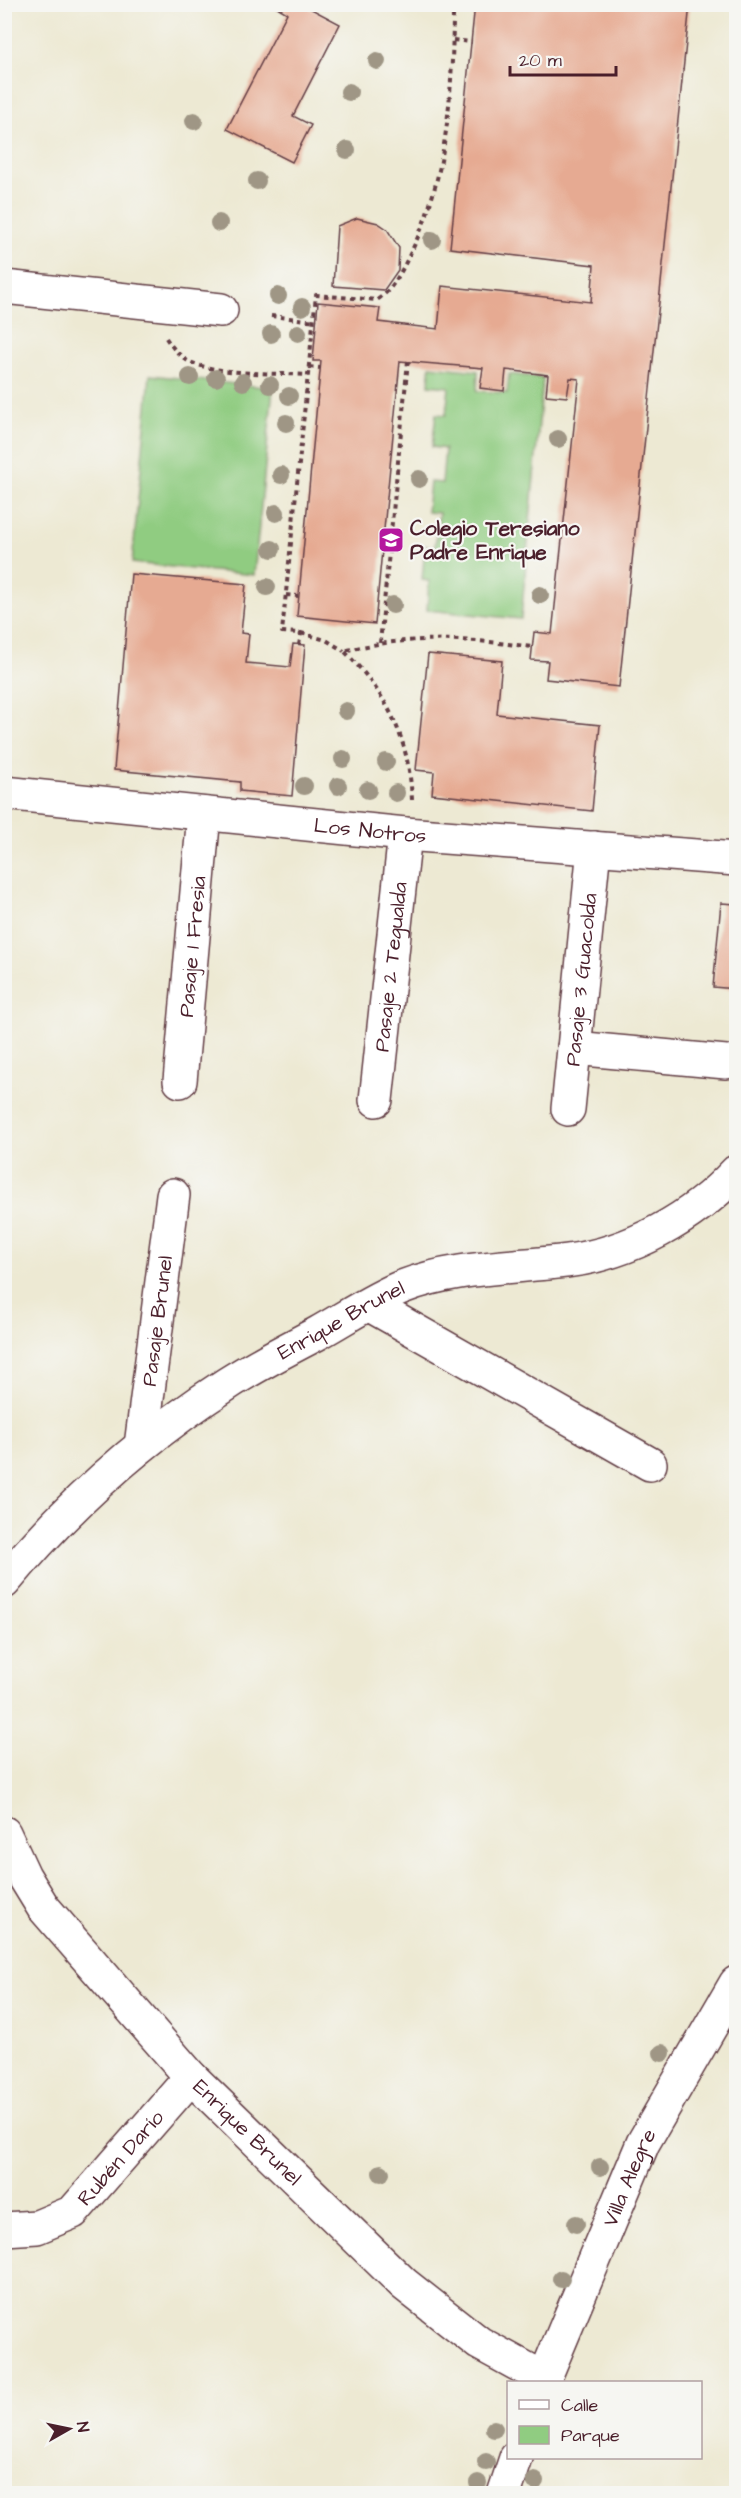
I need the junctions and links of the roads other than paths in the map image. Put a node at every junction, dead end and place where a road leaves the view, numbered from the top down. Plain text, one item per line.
1 (4, 287) edge
2 (221, 310) dead end
3 (4, 793) edge
4 (204, 813) junction
5 (405, 834) junction
6 (594, 848) junction
7 (736, 860) edge
8 (574, 1048) junction
9 (726, 1062) dead end
10 (180, 1081) dead end
11 (376, 1100) dead end
12 (568, 1109) dead end
13 (736, 1172) edge
14 (173, 1195) dead end
15 (370, 1305) junction
16 (141, 1446) junction
17 (650, 1464) dead end
18 (4, 1582) edge
19 (4, 1833) edge
20 (736, 1983) edge
21 (191, 2077) junction
22 (4, 2229) edge
23 (544, 2381) edge
24 (515, 2459) edge
25 (504, 2493) edge

1 - 2 street
3 - 4 street, Los Notros
4 - 5 street, Los Notros
4 - 10 street, Pasaje 1 Fresia
5 - 6 street, Los Notros
5 - 11 street, Pasaje 2 Tegualda
6 - 7 street, Los Notros
6 - 8 street, Pasaje 3 Guacolda
8 - 9 street
8 - 12 street, Pasaje 3 Guacolda
13 - 15 street, Enrique Brunel
14 - 16 street, Pasaje Brunel
15 - 16 street, Enrique Brunel
15 - 17 street
16 - 18 street, Enrique Brunel
19 - 21 street, Enrique Brunel
20 - 23 street, Villa Alegre
21 - 22 street, Rubén Darío
21 - 23 street, Enrique Brunel
24 - 25 street

